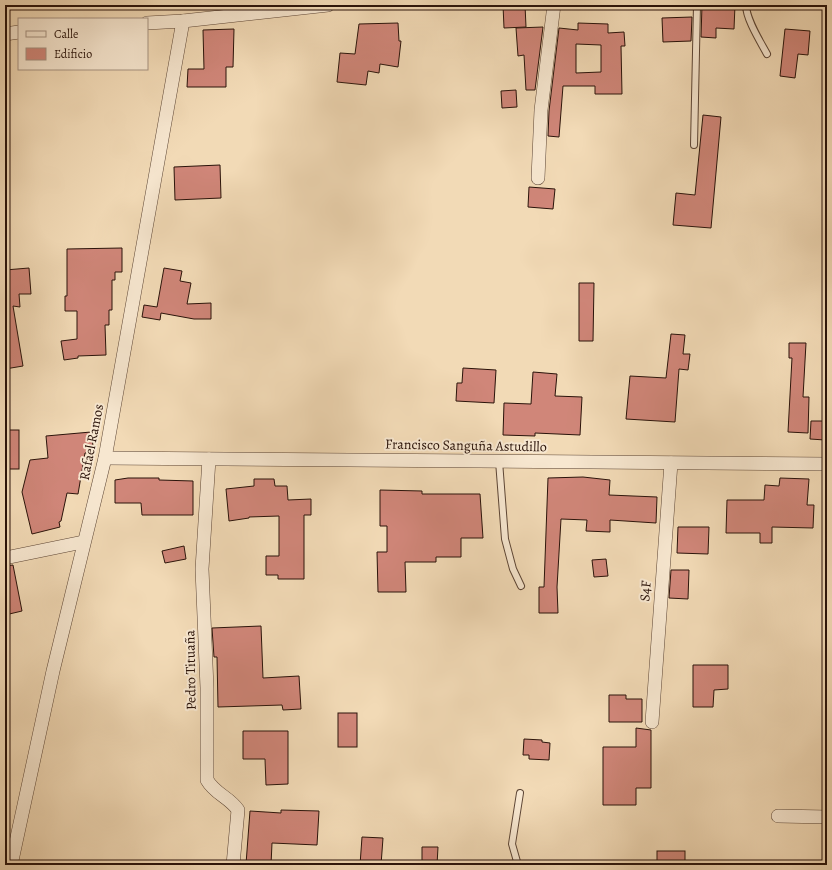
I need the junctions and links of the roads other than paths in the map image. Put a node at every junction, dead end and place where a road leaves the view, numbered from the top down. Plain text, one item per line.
1 (328, 5) edge
2 (554, 5) edge
3 (697, 5) edge
4 (746, 5) edge
5 (183, 21) junction
6 (148, 23) edge
7 (18, 32) edge
8 (5, 34) edge
9 (767, 54) dead end
10 (694, 145) dead end
11 (538, 178) dead end
12 (105, 458) junction
13 (209, 459) junction
14 (499, 461) junction
15 (671, 463) junction
16 (827, 464) edge
17 (83, 542) junction
18 (5, 558) edge
19 (520, 586) dead end
20 (652, 722) dead end
21 (520, 793) dead end
22 (778, 816) dead end
23 (827, 817) edge
24 (11, 865) edge
25 (232, 865) edge
26 (518, 865) edge

1 - 5 street
2 - 11 street
3 - 10 lane
4 - 9 lane
5 - 6 street
5 - 12 street, Rafael Ramos
7 - 8 street
12 - 13 street, Francisco Sanguña Astudillo
12 - 17 street, Rafael Ramos
13 - 14 street, Francisco Sanguña Astudillo
13 - 25 street, Pedro Tituaña
14 - 15 street, Francisco Sanguña Astudillo
14 - 19 lane
15 - 16 street, Francisco Sanguña Astudillo
15 - 20 street, S4F
17 - 18 street
17 - 24 street, Rafael Ramos
21 - 26 lane
22 - 23 street

